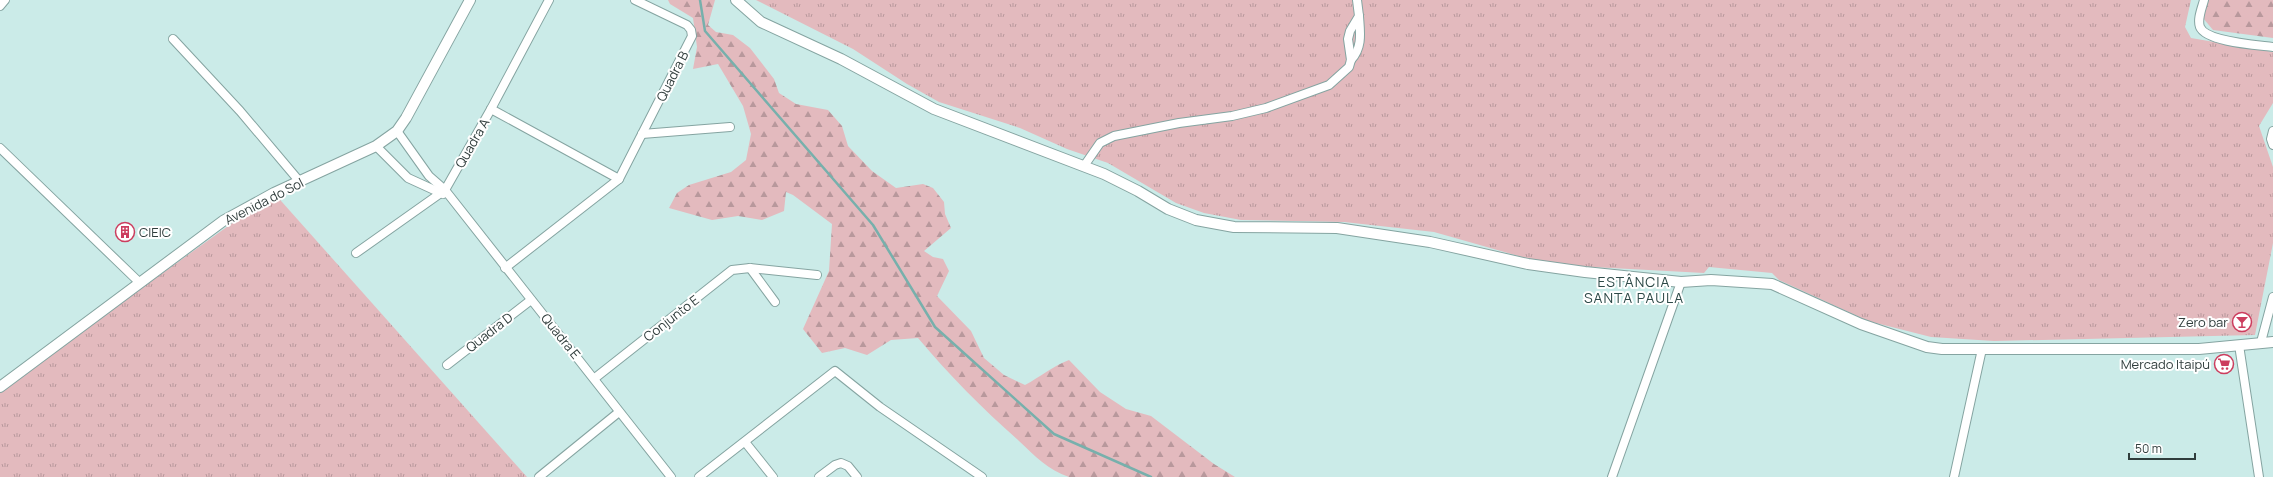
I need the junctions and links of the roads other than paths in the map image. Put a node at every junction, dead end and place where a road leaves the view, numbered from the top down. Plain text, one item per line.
1 (5, 0) edge
2 (470, 0) edge
3 (549, 0) edge
4 (635, 0) edge
5 (736, 0) edge
6 (1357, 0) edge
7 (2204, 0) edge
8 (0, 6) edge
9 (1359, 16) junction
10 (173, 39) dead end
11 (2273, 47) edge
12 (1351, 60) junction
13 (491, 109) junction
14 (730, 127) dead end
15 (397, 131) junction
16 (2273, 131) edge
17 (642, 134) junction
18 (2273, 145) edge
19 (376, 146) junction
20 (0, 148) edge
21 (1084, 166) junction
22 (619, 179) junction
23 (300, 182) junction
24 (445, 193) junction
25 (356, 253) dead end
26 (505, 268) junction
27 (750, 268) junction
28 (816, 275) dead end
29 (1681, 282) junction
30 (140, 283) junction
31 (2273, 297) edge
32 (530, 300) junction
33 (775, 302) dead end
34 (2261, 342) junction
35 (2273, 342) edge
36 (2236, 345) junction
37 (1982, 349) junction
38 (447, 365) dead end
39 (595, 378) junction
40 (0, 387) edge
41 (619, 412) junction
42 (745, 442) junction
43 (539, 477) edge
44 (671, 477) edge
45 (699, 477) edge
46 (773, 477) edge
47 (819, 477) edge
48 (857, 477) edge
49 (982, 477) edge
50 (1612, 477) edge
51 (1954, 477) edge
52 (2259, 477) edge

1 - 8 street
2 - 15 street, Avenida do Sol
3 - 13 street, Quadra A
4 - 17 street, Quadra B
5 - 21 street
6 - 9 street
7 - 11 street
9 - 12 street
9 - 12 street
10 - 23 street
12 - 21 street
13 - 22 street
13 - 24 street, Quadra A
14 - 17 street
15 - 19 street, Avenida do Sol
15 - 24 street, Quadra E
16 - 18 street
17 - 22 street, Quadra B
19 - 23 street, Avenida do Sol
19 - 24 street
20 - 30 street
21 - 29 street
22 - 26 street, Quadra B
23 - 30 street, Avenida do Sol
24 - 25 street, Quadra A
24 - 26 street, Quadra E
26 - 32 street, Quadra E
27 - 28 street, Conjunto E
27 - 33 street
27 - 39 street, Conjunto E
29 - 37 street
29 - 50 street
30 - 40 street, Avenida do Sol
31 - 34 street
32 - 38 street, Quadra D
32 - 39 street, Quadra E
34 - 35 street
34 - 36 street
36 - 37 street
36 - 52 street
37 - 51 street
39 - 41 street, Quadra E
41 - 43 street
41 - 44 street, Quadra E
42 - 45 street
42 - 46 street
42 - 49 street
47 - 48 street

